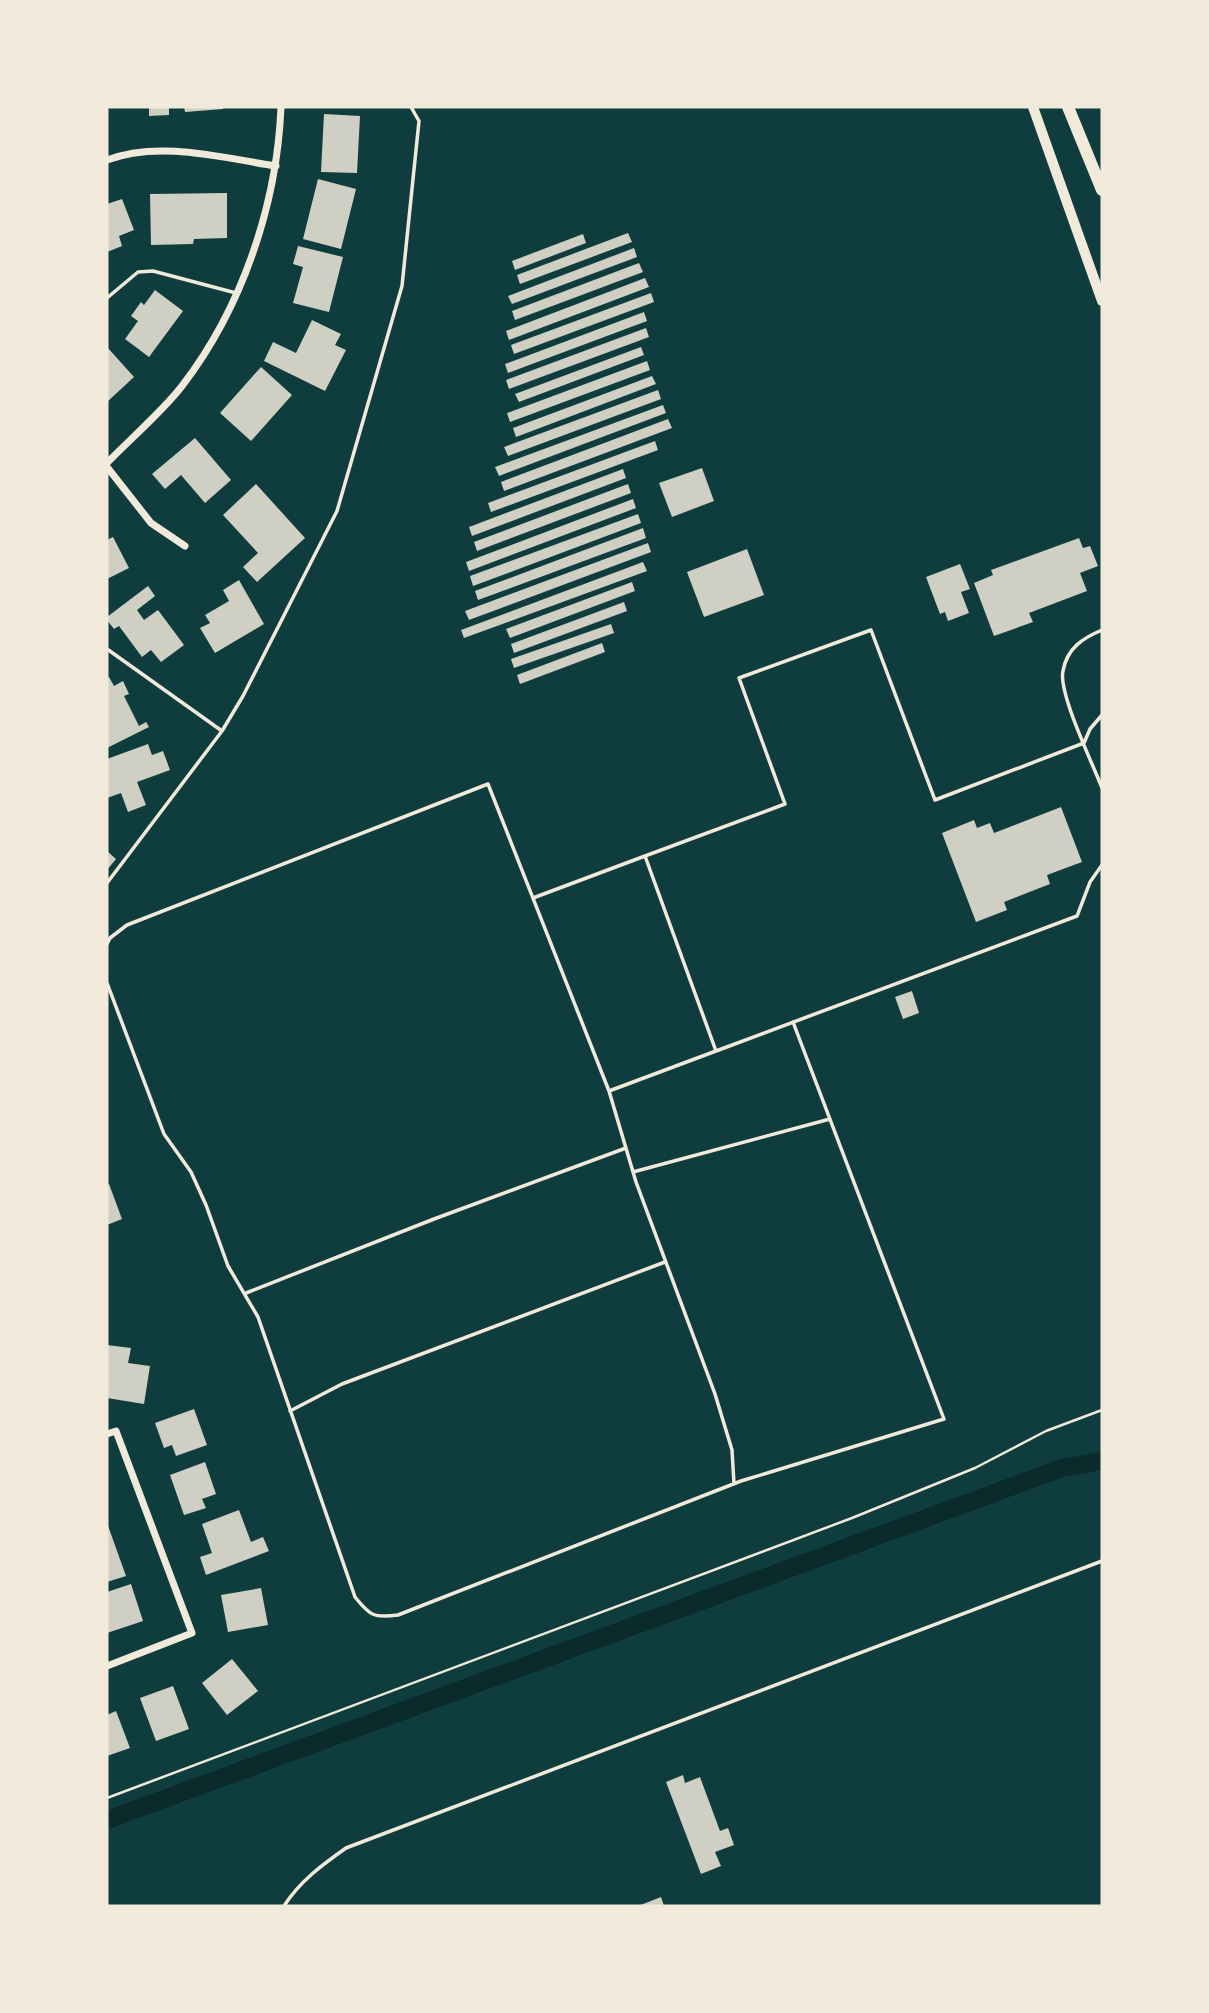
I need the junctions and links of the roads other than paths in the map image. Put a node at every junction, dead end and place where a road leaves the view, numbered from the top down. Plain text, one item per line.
1 (281, 107) edge
2 (411, 107) edge
3 (1033, 107) edge
4 (1068, 107) edge
5 (107, 160) edge
6 (276, 166) junction
7 (1102, 190) edge
8 (236, 293) junction
9 (107, 298) edge
10 (1102, 300) edge
11 (107, 465) edge
12 (185, 546) dead end
13 (1102, 630) edge
14 (107, 649) edge
15 (1102, 715) edge
16 (222, 731) junction
17 (1084, 743) junction
18 (1102, 788) edge
19 (645, 856) junction
20 (1102, 865) edge
21 (107, 883) edge
22 (533, 898) junction
23 (107, 943) edge
24 (107, 983) edge
25 (793, 1022) junction
26 (716, 1051) junction
27 (609, 1091) junction
28 (830, 1119) junction
29 (626, 1148) junction
30 (633, 1172) junction
31 (666, 1261) junction
32 (246, 1293) junction
33 (290, 1411) junction
34 (107, 1434) edge
35 (734, 1484) junction
36 (1102, 1561) edge
37 (107, 1666) edge
38 (284, 1906) edge

1 - 6 street
2 - 16 lane
3 - 10 main road
4 - 7 highway
5 - 6 street
6 - 8 street
8 - 9 lane
8 - 11 street
11 - 12 street
13 - 17 lane
14 - 16 lane
15 - 17 lane
16 - 21 lane
17 - 18 lane
17 - 19 lane
19 - 22 lane
19 - 26 lane
20 - 25 lane
22 - 23 lane
22 - 27 lane
24 - 32 lane
25 - 26 lane
25 - 28 lane
26 - 27 lane
27 - 29 lane
28 - 30 lane
28 - 35 lane
29 - 30 lane
29 - 32 lane
30 - 31 lane
31 - 33 lane
31 - 35 lane
32 - 33 lane
33 - 35 lane
34 - 37 street
36 - 38 lane

